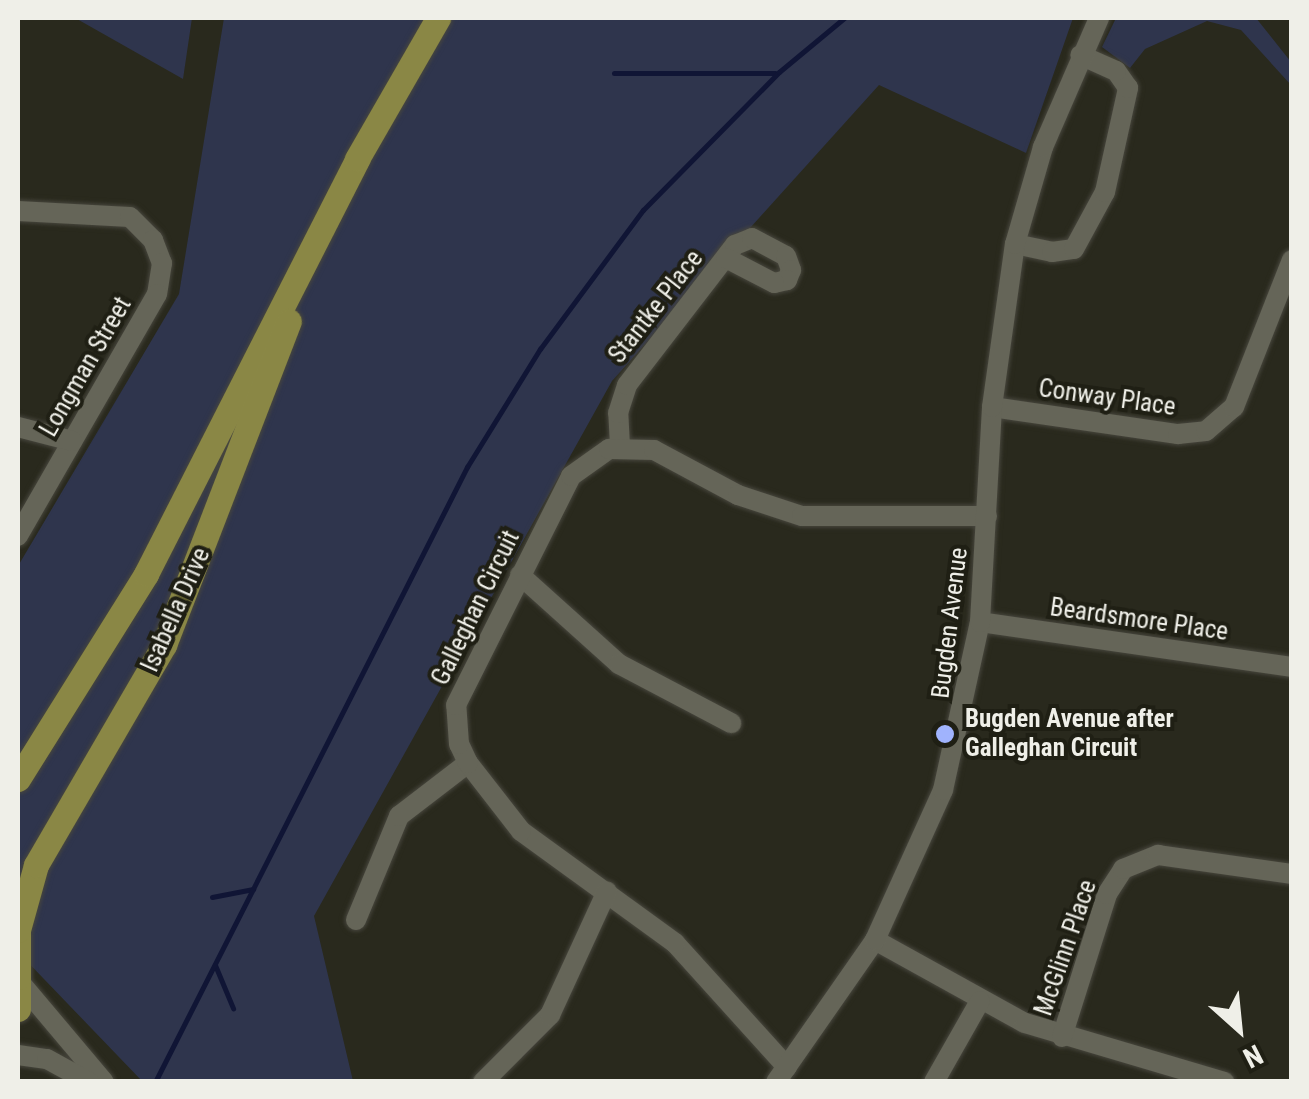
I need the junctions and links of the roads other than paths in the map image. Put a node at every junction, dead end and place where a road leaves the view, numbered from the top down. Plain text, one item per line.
1 (438, 18) edge
2 (1099, 18) edge
3 (1080, 54) junction
4 (18, 211) edge
5 (322, 232) junction
6 (1015, 244) junction
7 (726, 258) dead end
8 (1292, 260) edge
9 (992, 407) junction
10 (18, 427) edge
11 (72, 441) junction
12 (620, 446) junction
13 (987, 516) junction
14 (18, 536) edge
15 (520, 575) junction
16 (980, 622) junction
17 (1292, 667) edge
18 (732, 723) dead end
19 (468, 763) junction
20 (19, 777) edge
21 (1292, 874) edge
22 (607, 891) junction
23 (356, 920) dead end
24 (875, 940) junction
25 (18, 978) edge
26 (980, 1000) junction
27 (18, 1008) edge
28 (1062, 1037) junction
29 (18, 1055) edge
30 (782, 1074) edge
31 (1184, 1076) edge
32 (89, 1082) edge
33 (104, 1082) edge
34 (483, 1082) edge
35 (934, 1082) edge
36 (1224, 1082) edge

1 - 5 main road, Isabella Drive
2 - 3 street, Bugden Avenue
3 - 6 street, Bugden Avenue
3 - 6 street
4 - 11 street, Longman Street
5 - 20 main road, Isabella Drive
5 - 25 main road, Isabella Drive
6 - 9 street, Bugden Avenue
7 - 12 street, Stantke Place
8 - 9 street, Conway Place
9 - 13 street, Bugden Avenue
10 - 11 street
11 - 14 street, Longman Street
12 - 13 street
12 - 15 street, Galleghan Circuit
13 - 16 street, Bugden Avenue
15 - 18 street
15 - 19 street, Galleghan Circuit
16 - 17 street, Beardsmore Place
16 - 24 street, Bugden Avenue
19 - 22 street, Galleghan Circuit
19 - 23 street
21 - 28 street, McGlinn Place
22 - 30 street, Galleghan Circuit
22 - 34 street
24 - 26 street
24 - 30 street, Bugden Avenue
25 - 27 main road, Isabella Drive
25 - 33 street
26 - 28 street
26 - 35 street
28 - 31 street
29 - 32 street
31 - 36 street

